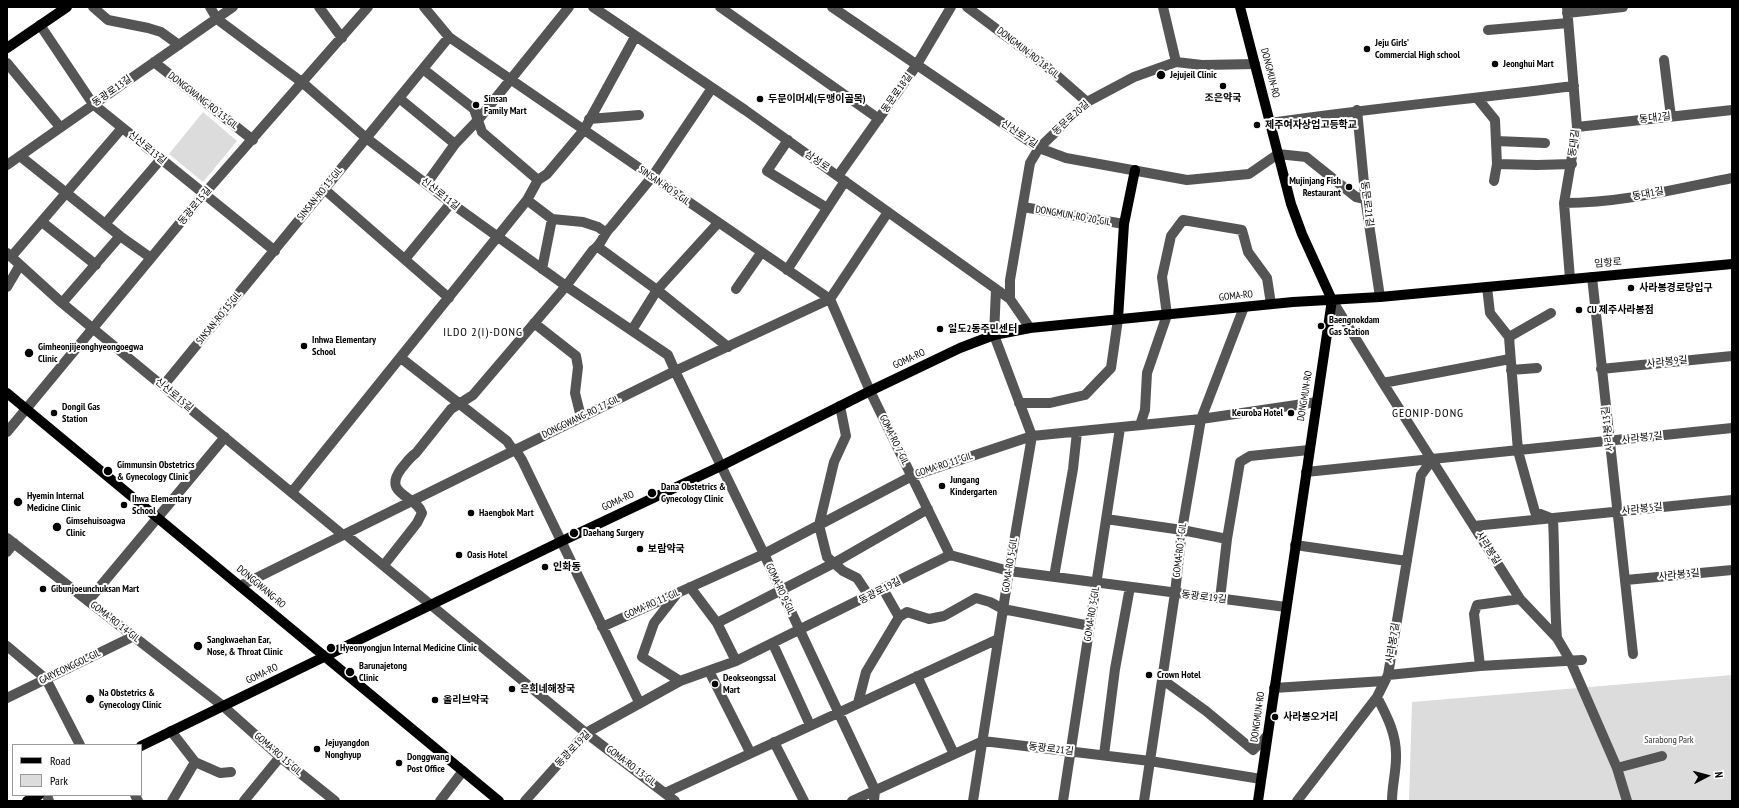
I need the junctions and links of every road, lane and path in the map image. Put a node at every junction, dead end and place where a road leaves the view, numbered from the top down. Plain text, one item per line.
1 (67, 7) edge
2 (93, 7) edge
3 (210, 7) edge
4 (233, 7) edge
5 (319, 7) edge
6 (368, 7) edge
7 (424, 7) edge
8 (569, 7) edge
9 (593, 7) edge
10 (720, 7) edge
11 (832, 7) edge
12 (951, 7) edge
13 (968, 7) edge
14 (1163, 7) edge
15 (1240, 7) edge
16 (1623, 7) edge
17 (607, 11) edge
18 (1567, 14) edge
19 (217, 18) junction
20 (40, 25) junction
21 (1488, 30) dead end
22 (449, 37) junction
23 (635, 37) junction
24 (342, 38) junction
25 (179, 45) junction
26 (7, 48) edge
27 (1664, 60) dead end
28 (154, 62) junction
29 (1176, 62) junction
30 (7, 63) edge
31 (1255, 64) junction
32 (916, 66) junction
33 (423, 69) junction
34 (511, 79) junction
35 (303, 83) junction
36 (1574, 86) junction
37 (712, 88) junction
38 (399, 98) junction
39 (1478, 99) junction
40 (1087, 102) junction
41 (92, 104) junction
42 (1357, 110) junction
43 (1732, 110) edge
44 (639, 115) dead end
45 (1671, 117) junction
46 (589, 119) junction
47 (879, 119) junction
48 (478, 120) junction
49 (1270, 123) junction
50 (1577, 127) junction
51 (60, 128) junction
52 (122, 128) junction
53 (584, 130) junction
54 (365, 137) junction
55 (253, 140) junction
56 (788, 140) junction
57 (1496, 141) junction
58 (1545, 143) dead end
59 (455, 144) junction
60 (1039, 148) junction
61 (1278, 154) junction
62 (20, 156) junction
63 (161, 159) junction
64 (1497, 164) junction
65 (1572, 164) junction
66 (7, 165) edge
67 (1135, 170) junction
68 (652, 177) junction
69 (1732, 178) edge
70 (842, 179) junction
71 (538, 180) junction
72 (1494, 181) dead end
73 (427, 183) junction
74 (324, 189) junction
75 (66, 193) junction
76 (204, 194) junction
77 (1365, 199) junction
78 (527, 200) junction
79 (451, 203) junction
80 (1564, 203) junction
81 (1022, 207) junction
82 (827, 208) junction
83 (888, 212) junction
84 (552, 219) junction
85 (42, 222) junction
86 (718, 223) junction
87 (105, 224) junction
88 (1124, 224) junction
89 (605, 232) junction
90 (120, 236) junction
91 (496, 236) junction
92 (598, 247) junction
93 (275, 250) junction
94 (761, 253) junction
95 (9, 255) edge
96 (151, 258) junction
97 (405, 259) junction
98 (1732, 264) edge
99 (20, 265) junction
100 (96, 265) junction
101 (542, 269) junction
102 (787, 270) junction
103 (1592, 277) junction
104 (1570, 279) junction
105 (566, 286) junction
106 (7, 287) edge
107 (1487, 287) junction
108 (736, 289) dead end
109 (996, 289) junction
110 (657, 290) junction
111 (1380, 297) junction
112 (449, 298) junction
113 (830, 299) junction
114 (1010, 299) junction
115 (1332, 300) junction
116 (62, 303) junction
117 (1271, 304) junction
118 (1244, 307) junction
119 (1551, 313) dead end
120 (1167, 315) junction
121 (1118, 319) junction
122 (534, 323) junction
123 (93, 328) junction
124 (1030, 328) junction
125 (632, 330) junction
126 (994, 335) junction
127 (1509, 337) junction
128 (728, 347) junction
129 (1732, 356) edge
130 (401, 358) junction
131 (1510, 359) junction
132 (1538, 368) dead end
133 (1601, 369) junction
134 (1511, 370) junction
135 (675, 371) junction
136 (1383, 383) junction
137 (163, 386) junction
138 (870, 390) junction
139 (7, 393) edge
140 (1317, 402) junction
141 (1019, 403) junction
142 (461, 404) junction
143 (840, 406) junction
144 (26, 409) junction
145 (581, 417) junction
146 (1201, 419) junction
147 (1140, 425) junction
148 (1120, 428) junction
149 (1732, 428) edge
150 (7, 432) edge
151 (1076, 432) junction
152 (1032, 436) junction
153 (225, 437) junction
154 (1609, 441) junction
155 (513, 450) junction
156 (1309, 450) junction
157 (1518, 451) junction
158 (1432, 460) junction
159 (721, 466) junction
160 (1306, 472) junction
161 (912, 476) junction
162 (292, 492) junction
163 (1732, 500) edge
164 (411, 501) junction
165 (928, 510) junction
166 (1617, 512) junction
167 (158, 518) junction
168 (1106, 519) junction
169 (1553, 519) junction
170 (819, 525) junction
171 (1474, 526) junction
172 (1182, 530) junction
173 (343, 534) junction
174 (10, 540) edge
175 (1227, 540) junction
176 (562, 541) junction
177 (1295, 545) junction
178 (7, 552) edge
179 (764, 554) junction
180 (950, 555) junction
181 (1406, 561) junction
182 (834, 563) junction
183 (384, 565) junction
184 (1732, 570) edge
185 (1009, 571) junction
186 (1054, 577) junction
187 (1626, 580) junction
188 (1096, 583) junction
189 (240, 586) junction
190 (1130, 586) junction
191 (690, 588) junction
192 (883, 589) junction
193 (781, 590) junction
194 (678, 593) junction
195 (1175, 593) junction
196 (869, 596) junction
197 (1220, 599) junction
198 (1520, 599) junction
199 (88, 600) junction
200 (431, 606) junction
201 (1286, 607) junction
202 (1003, 609) junction
203 (899, 617) junction
204 (717, 623) junction
205 (1090, 626) junction
206 (602, 627) junction
207 (800, 631) junction
208 (134, 636) junction
209 (1557, 638) junction
210 (998, 639) junction
211 (773, 644) junction
212 (7, 646) edge
213 (1633, 654) dead end
214 (326, 657) junction
215 (1570, 660) junction
216 (1582, 660) dead end
217 (736, 661) junction
218 (1480, 666) junction
219 (709, 671) junction
220 (917, 676) junction
221 (1386, 678) junction
222 (46, 679) junction
223 (1163, 680) junction
224 (680, 681) junction
225 (1274, 688) junction
226 (1377, 697) junction
227 (7, 698) edge
228 (639, 702) junction
229 (858, 703) junction
230 (223, 706) junction
231 (838, 712) junction
232 (810, 725) junction
233 (171, 731) junction
234 (586, 733) junction
235 (1267, 736) junction
236 (983, 741) junction
237 (774, 742) junction
238 (79, 744) edge
239 (142, 746) edge
240 (1071, 751) junction
241 (750, 752) junction
242 (954, 754) junction
243 (1104, 755) junction
244 (1662, 756) dead end
245 (280, 757) junction
246 (1150, 761) junction
247 (195, 762) junction
248 (1617, 768) junction
249 (463, 771) junction
250 (231, 772) dead end
251 (1261, 779) junction
252 (875, 790) junction
253 (665, 792) junction
254 (37, 796) edge
255 (27, 801) edge
256 (172, 801) edge
257 (244, 801) edge
258 (335, 801) edge
259 (440, 801) edge
260 (499, 801) edge
261 (525, 801) edge
262 (675, 801) edge
263 (804, 801) edge
264 (852, 801) edge
265 (874, 801) edge
266 (973, 801) edge
267 (1063, 801) edge
268 (1144, 801) edge
269 (1258, 801) edge
270 (1297, 801) edge
271 (1392, 801) edge
272 (1627, 801) edge

1 - 20 main road
2 - 25 street
3 - 19 street, 신산로11길
4 - 19 street, 동광로13길
5 - 24 street
6 - 24 street, 동광로15길
7 - 22 street, SINSAN-RO 9-GIL
8 - 34 street
9 - 17 street, 삼성로
10 - 47 street
11 - 32 street, 신산로7길
12 - 32 street, 동문로18길
13 - 40 street, DONGMUN-RO 18-GIL
14 - 29 street
15 - 31 main road, DONGMUN-RO
16 - 18 street
17 - 23 street, 삼성로
18 - 21 street
18 - 36 street, 동대길
19 - 25 street, 동광로13길
19 - 35 street, 신산로11길
20 - 26 main road
20 - 41 street, 신산로13길
22 - 33 street, SINSAN-RO 13-GIL
22 - 34 street, SINSAN-RO 9-GIL
23 - 37 street, 삼성로
23 - 46 street
24 - 35 street, 동광로15길
25 - 28 street, 동광로13길
27 - 45 street
28 - 41 street, 동광로13길
28 - 55 street, DONGGWANG-RO 13-GIL
29 - 31 street, 동문로20길
29 - 40 street, 동문로20길
30 - 51 street
31 - 49 main road, DONGMUN-RO
32 - 47 street, 동문로18길
32 - 60 street, 신산로7길
33 - 38 street, SINSAN-RO 13-GIL
33 - 48 street
34 - 48 street
34 - 53 street, SINSAN-RO 9-GIL
35 - 54 street, 신산로11길
35 - 55 street, 동광로15길
36 - 39 street
36 - 50 street, 동대길
37 - 56 street, 삼성로
37 - 68 street
38 - 54 street, SINSAN-RO 13-GIL
38 - 59 street
39 - 42 street
39 - 57 street
40 - 60 street, 동문로20길
41 - 51 street, 동광로13길
41 - 52 street, 신산로13길
42 - 49 street
42 - 77 street, 동문로21길
43 - 45 street, 동대2길
44 - 46 street
45 - 50 street, 동대2길
46 - 53 street
47 - 70 street, 동문로18길
48 - 59 street
48 - 71 street
49 - 61 main road, DONGMUN-RO
50 - 65 street, 동대길
51 - 62 street, 동광로13길
52 - 63 street, 신산로13길
52 - 75 street
53 - 68 street, SINSAN-RO 9-GIL
53 - 71 street
54 - 73 street, 신산로11길
54 - 74 street, SINSAN-RO 13-GIL
55 - 76 street, 동광로15길
56 - 70 street, 삼성로
56 - 82 street
57 - 58 street
57 - 64 street
59 - 73 street
60 - 67 street, 신산로7길
60 - 81 street, 동문로20길
61 - 67 street, 신산로7길
61 - 77 street
61 - 115 main road, DONGMUN-RO
62 - 66 street, 동광로13길
62 - 75 street
63 - 76 street, 신산로13길
63 - 87 street
64 - 65 street
64 - 72 street
65 - 80 street, 동대길
67 - 88 main road
68 - 86 street, SINSAN-RO 9-GIL
68 - 89 street
69 - 80 street, 동대1길
70 - 82 street, 동문로18길
70 - 83 street, 삼성로
71 - 78 street
73 - 79 street, 신산로11길
74 - 93 street, SINSAN-RO 13-GIL
74 - 97 street
75 - 85 street
75 - 87 street
76 - 93 street, 신산로13길
76 - 96 street, 동광로15길
77 - 111 street, 동문로21길
78 - 84 street
78 - 91 street
79 - 91 street, 신산로11길
79 - 97 street
80 - 104 street, 동대길
81 - 88 street, DONGMUN-RO 20-GIL
81 - 114 street, 동문로20길
82 - 102 street, 동문로18길
83 - 109 street, 삼성로
83 - 113 street
84 - 89 street
84 - 101 street
85 - 95 street
85 - 100 street
86 - 94 street, SINSAN-RO 9-GIL
86 - 110 street
87 - 90 street
88 - 121 main road
89 - 92 street
90 - 96 street
90 - 100 street
91 - 101 street, 신산로11길
91 - 112 street
92 - 105 street
92 - 110 street
93 - 137 street, SINSAN-RO 15-GIL
94 - 102 street, SINSAN-RO 9-GIL
94 - 108 street
95 - 99 street, 신산로15길
96 - 123 street, 동광로15길
97 - 112 street
98 - 103 main road, 임항로
99 - 106 street
99 - 116 street, 신산로15길
100 - 116 street
101 - 105 street, 신산로11길
102 - 113 street, SINSAN-RO 9-GIL
103 - 104 main road, 임항로
103 - 133 street, 사라봉13길
104 - 107 main road, 임항로
105 - 122 street
105 - 125 street, 신산로11길
107 - 111 main road, 임항로
107 - 127 street
109 - 114 street, 삼성로
109 - 126 street
110 - 125 street
110 - 128 street
111 - 115 main road, 임항로
112 - 130 street
113 - 128 street, DONGGWANG-RO 17-GIL
113 - 138 street
114 - 124 street, 삼성로
115 - 117 main road, GOMA-RO
115 - 136 street, 사라봉길
115 - 140 main road, DONGMUN-RO
116 - 123 street, 신산로15길
117 - 118 main road, GOMA-RO
117 - 120 street
118 - 120 main road, GOMA-RO
118 - 146 street, GOMA-RO 1-GIL
119 - 127 street
120 - 121 main road, GOMA-RO
120 - 147 street
121 - 124 main road, GOMA-RO
121 - 141 street
122 - 142 street
122 - 145 street
123 - 137 street, 신산로15길
123 - 144 street, 동광로15길
124 - 126 main road, GOMA-RO
125 - 135 street, 신산로11길
126 - 138 main road, GOMA-RO
126 - 141 street
127 - 131 street
128 - 135 street, DONGGWANG-RO 17-GIL
129 - 133 street, 사라봉9길
130 - 142 street
130 - 162 street
131 - 134 street
131 - 136 street
132 - 134 street
133 - 154 street, 사라봉13길
134 - 157 street
135 - 145 street, DONGGWANG-RO 17-GIL
135 - 159 street, GOMA-RO 9-GIL
136 - 158 street, 사라봉길
137 - 153 street, 신산로15길
138 - 143 main road, GOMA-RO
138 - 161 street, GOMA-RO 7-GIL
139 - 144 main road, DONGGWANG-RO
140 - 146 street, GOMA-RO 11-GIL
140 - 156 main road, DONGMUN-RO
141 - 152 street
142 - 155 street
142 - 164 street
143 - 159 main road, GOMA-RO
143 - 170 street
144 - 150 street, 동광로15길
144 - 167 main road, DONGGWANG-RO
145 - 155 street, DONGGWANG-RO 17-GIL
146 - 147 street, GOMA-RO 11-GIL
146 - 172 street, GOMA-RO 1-GIL
147 - 148 street, GOMA-RO 11-GIL
148 - 151 street, GOMA-RO 11-GIL
148 - 168 street, GOMA-RO 3-GIL
149 - 154 street, 사라봉7길
151 - 152 street, GOMA-RO 11-GIL
151 - 186 street
152 - 161 street, GOMA-RO 11-GIL
152 - 185 street, GOMA-RO 5-GIL
153 - 162 street, 신산로15길
153 - 167 street
154 - 157 street, 사라봉7길
154 - 166 street, 사라봉13길
155 - 164 street, DONGGWANG-RO 17-GIL
155 - 176 street
156 - 160 main road, DONGMUN-RO
156 - 175 street
157 - 158 street, 사라봉7길
157 - 169 street
158 - 160 street, 사라봉7길
158 - 171 street, 사라봉길
158 - 181 street, 사라봉7길
159 - 176 main road, GOMA-RO
159 - 179 street, GOMA-RO 9-GIL
160 - 177 main road, DONGMUN-RO
161 - 165 street, GOMA-RO 7-GIL
161 - 170 street, GOMA-RO 11-GIL
162 - 173 street, 신산로15길
163 - 166 street, 사라봉5길
164 - 173 street, DONGGWANG-RO 17-GIL
164 - 183 street
165 - 180 street, GOMA-RO 7-GIL
165 - 182 street
166 - 169 street, 사라봉5길
166 - 187 street, 사라봉13길
167 - 189 main road, DONGGWANG-RO
167 - 199 street
168 - 172 street
168 - 188 street, GOMA-RO 3-GIL
169 - 171 street, 사라봉5길
169 - 209 street
170 - 179 street, GOMA-RO 11-GIL
170 - 182 street
171 - 198 street, 사라봉길
172 - 175 street
172 - 195 street, GOMA-RO 1-GIL
173 - 183 street, 신산로15길
173 - 189 street, DONGGWANG-RO 17-GIL
174 - 178 street
174 - 199 street, GOMA-RO 14-GIL
175 - 197 street
176 - 200 main road, GOMA-RO
176 - 206 street
177 - 181 street
177 - 201 main road, DONGMUN-RO
179 - 191 street, GOMA-RO 11-GIL
179 - 193 street, GOMA-RO 9-GIL
180 - 185 street, 동광로19길
180 - 192 street, 동광로19길
181 - 221 street, 사라봉7길
182 - 193 street
182 - 196 street
183 - 200 street, 신산로15길
184 - 187 street, 사라봉3길
185 - 186 street, 동광로19길
185 - 202 street, GOMA-RO 5-GIL
186 - 188 street, 동광로19길
187 - 213 street, 사라봉13길
188 - 190 street, 동광로19길
188 - 205 street, GOMA-RO 3-GIL
189 - 214 main road, DONGGWANG-RO
190 - 195 street, 동광로19길
190 - 243 street
191 - 194 street, GOMA-RO 11-GIL
191 - 204 street
192 - 196 street, 동광로19길
192 - 203 street
193 - 204 street
193 - 207 street, GOMA-RO 9-GIL
194 - 206 street, GOMA-RO 11-GIL
194 - 224 street
195 - 197 street, 동광로19길
195 - 223 street, GOMA-RO 1-GIL
196 - 207 street, 동광로19길
197 - 201 street, 동광로19길
198 - 209 street, 사라봉길
198 - 218 street
199 - 208 street, GOMA-RO 14-GIL
200 - 214 main road, GOMA-RO
200 - 234 street, GOMA-RO 13-GIL
201 - 225 main road, DONGMUN-RO
202 - 203 street
202 - 205 street
202 - 210 street, GOMA-RO 5-GIL
203 - 229 street
204 - 217 street
205 - 240 street, GOMA-RO 3-GIL
206 - 228 street
207 - 211 street, 동광로19길
207 - 231 street, GOMA-RO 9-GIL
208 - 222 street, GARYEONGGOL-GIL
208 - 230 street, GOMA-RO 14-GIL
209 - 215 street, 사라봉길
210 - 220 street
210 - 236 street, GOMA-RO 5-GIL
211 - 217 street, 동광로19길
211 - 232 street
212 - 222 street
214 - 230 main road, GOMA-RO
214 - 249 main road, DONGGWANG-RO
215 - 216 street
215 - 218 street
215 - 248 street, 사라봉길
217 - 219 street, 동광로19길
218 - 221 street
219 - 224 street, 동광로19길
219 - 241 street
220 - 229 street
220 - 242 street
221 - 225 street
221 - 226 street, 사라봉7길
222 - 227 street, GARYEONGGOL-GIL
222 - 238 street
223 - 235 street
223 - 246 street, GOMA-RO 1-GIL
224 - 228 street, 동광로19길
225 - 235 main road, DONGMUN-RO
226 - 270 street, 사라봉7길
226 - 271 street
228 - 234 street, 동광로19길
229 - 231 street
230 - 233 main road, GOMA-RO
230 - 245 street, GOMA-RO 15-GIL
231 - 232 street
231 - 252 street, GOMA-RO 9-GIL
232 - 237 street
233 - 239 main road, GOMA-RO
233 - 247 street
234 - 253 street, GOMA-RO 13-GIL
234 - 261 street, 동광로19길
235 - 251 main road, DONGMUN-RO
236 - 240 street, 동광로21길
236 - 242 street
236 - 266 street, GOMA-RO 5-GIL
237 - 241 street
237 - 263 street
240 - 243 street, 동광로21길
240 - 267 street, GOMA-RO 3-GIL
241 - 253 street
242 - 252 street
243 - 246 street, 동광로21길
244 - 248 street
245 - 257 street
245 - 258 street, GOMA-RO 15-GIL
246 - 251 street, 동광로21길
246 - 268 street, GOMA-RO 1-GIL
247 - 250 street
247 - 256 street
248 - 272 street, 사라봉길
249 - 259 street
249 - 260 main road, DONGGWANG-RO
251 - 269 main road, DONGMUN-RO
252 - 264 street
252 - 265 street
253 - 262 street, GOMA-RO 13-GIL
254 - 255 main road

